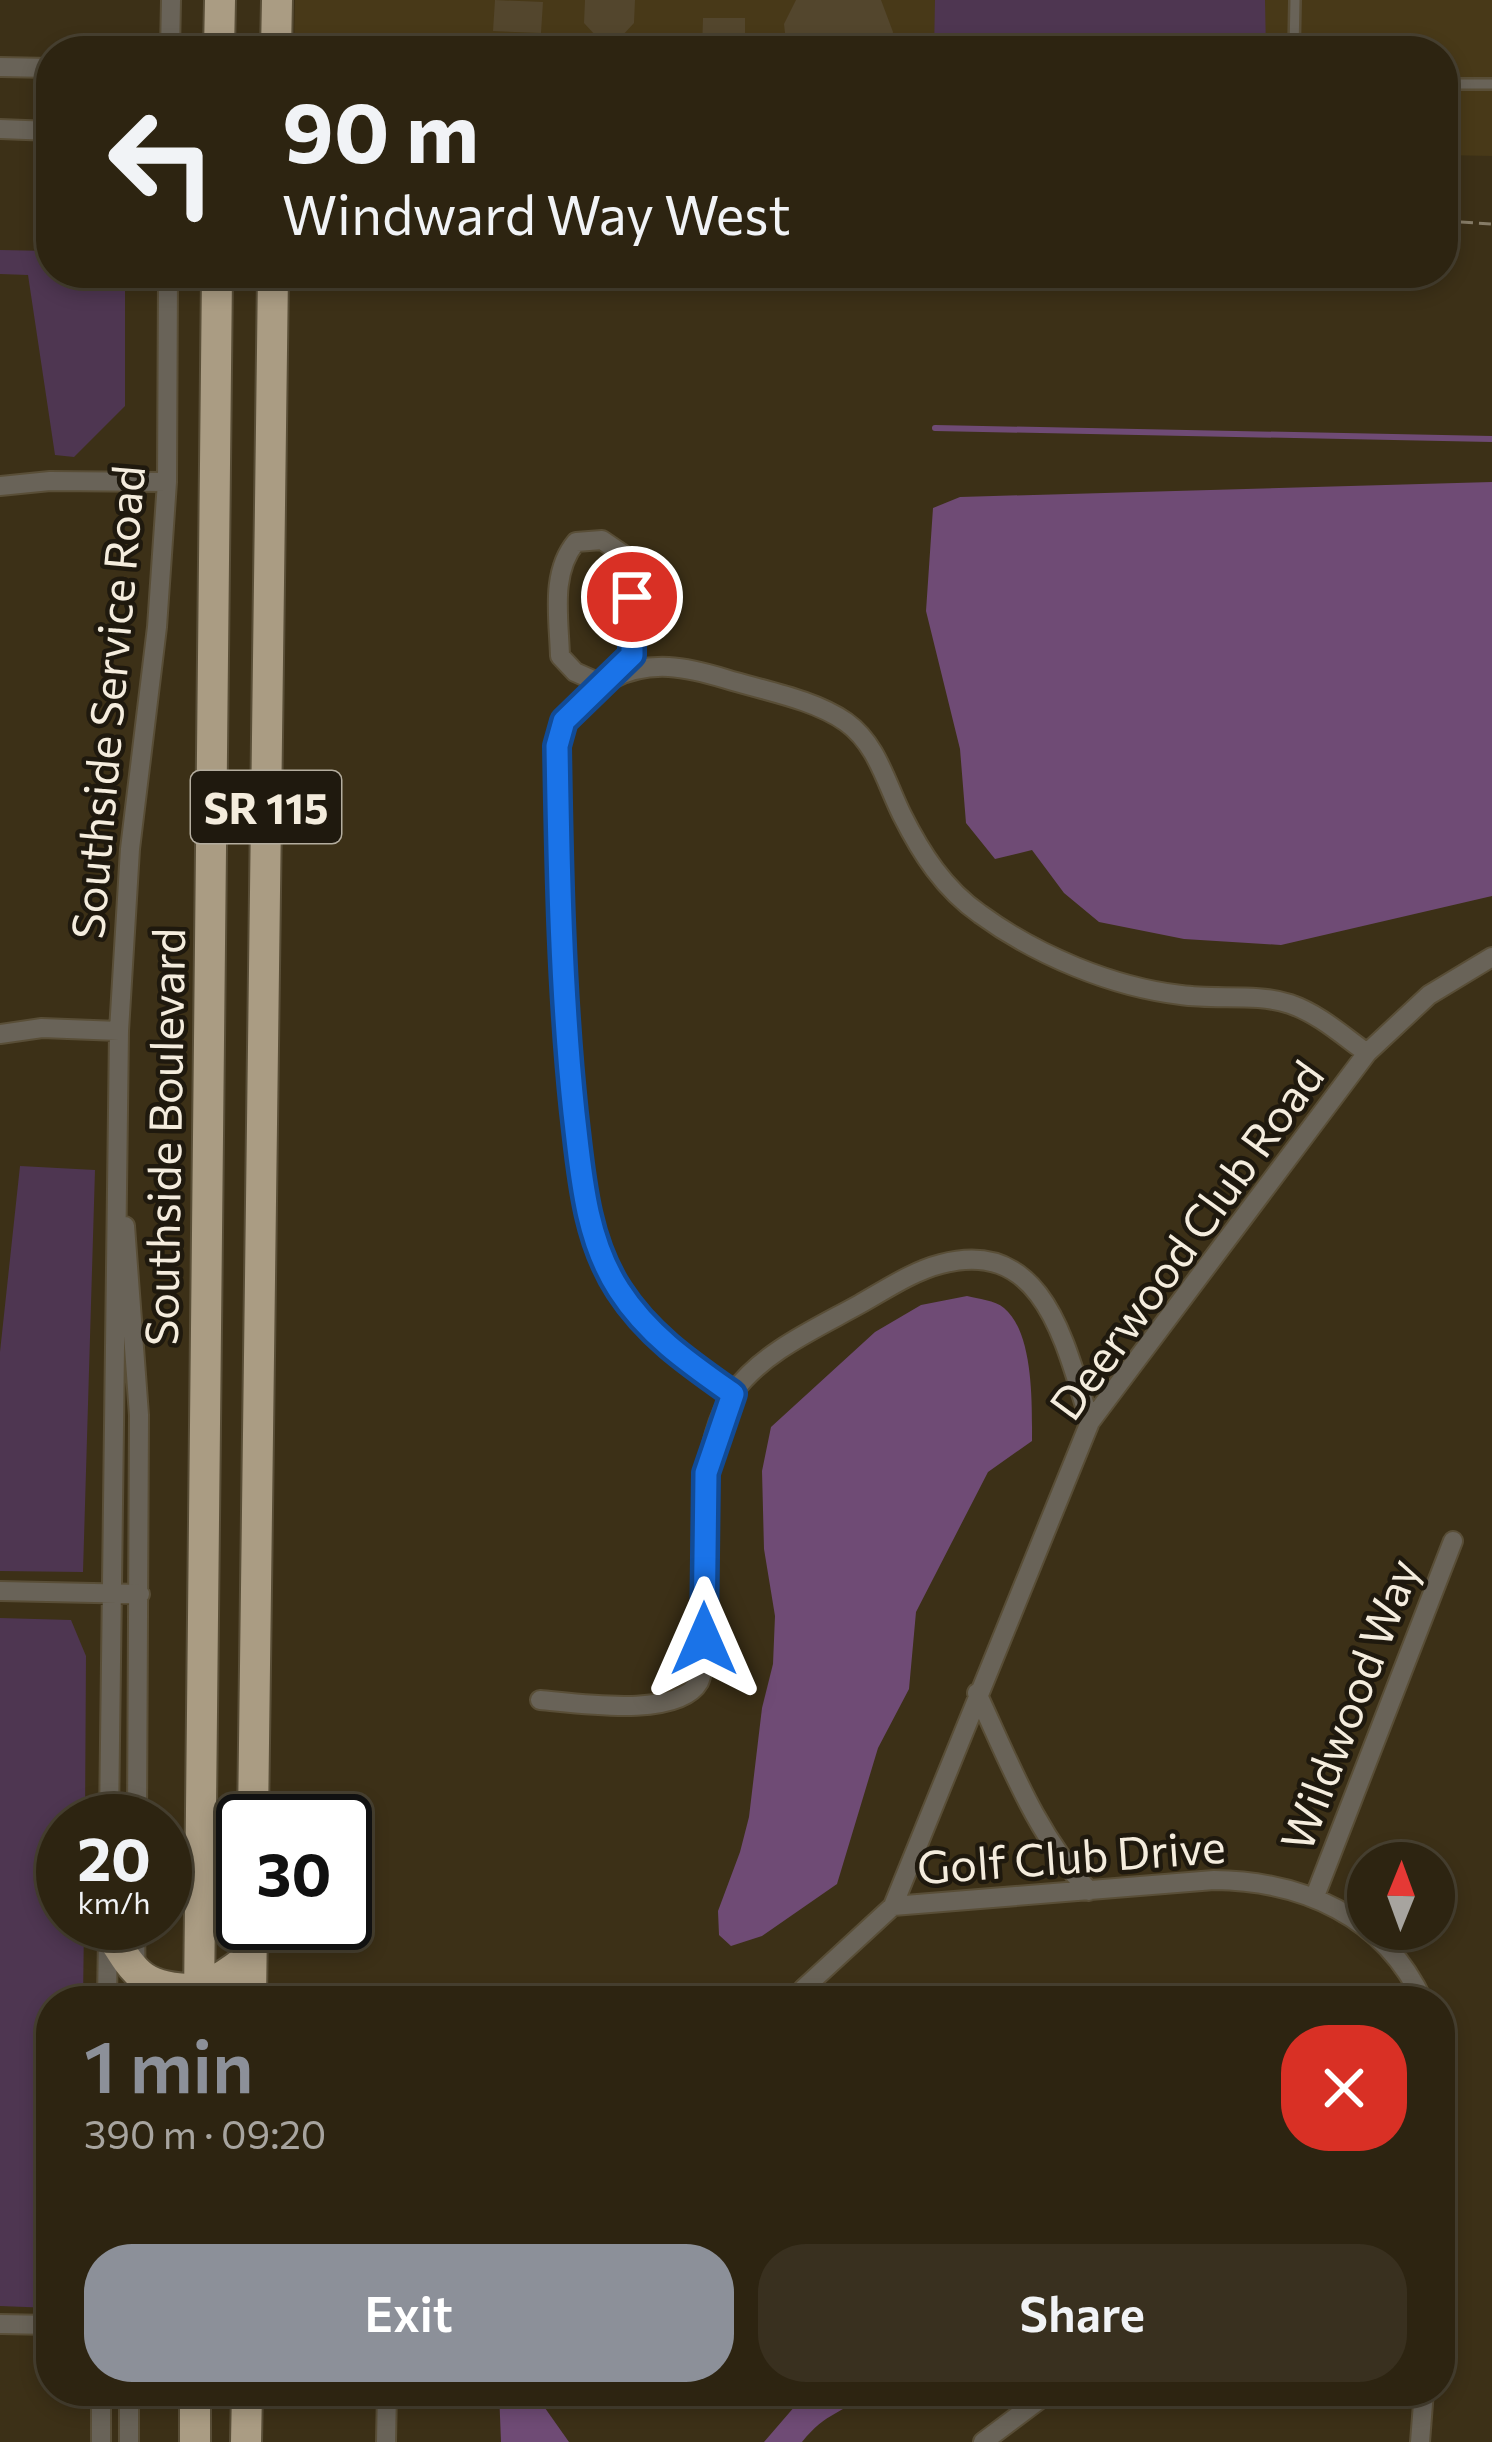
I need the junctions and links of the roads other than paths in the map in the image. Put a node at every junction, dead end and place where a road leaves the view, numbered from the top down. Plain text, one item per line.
1 (171, 0) edge
2 (220, 0) edge
3 (277, 0) edge
4 (1295, 0) edge
5 (170, 36) edge
6 (219, 36) edge
7 (276, 36) edge
8 (1294, 36) edge
9 (0, 68) edge
10 (36, 68) edge
11 (1458, 84) edge
12 (1492, 85) edge
13 (0, 129) edge
14 (36, 130) edge
15 (168, 288) edge
16 (217, 288) edge
17 (273, 288) edge
18 (166, 482) junction
19 (0, 486) edge
20 (602, 684) junction
21 (1492, 957) edge
22 (119, 1031) junction
23 (0, 1034) edge
24 (1367, 1053) junction
25 (118, 1138) junction
26 (733, 1394) junction
27 (1090, 1421) junction
28 (1453, 1541) dead end
29 (0, 1591) edge
30 (110, 1593) junction
31 (140, 1594) junction
32 (977, 1693) junction
33 (540, 1700) dead end
34 (109, 1794) edge
35 (137, 1794) edge
36 (253, 1794) edge
37 (1089, 1891) junction
38 (1315, 1896) junction
39 (893, 1906) junction
40 (114, 1950) edge
41 (124, 1950) edge
42 (251, 1950) edge
43 (251, 1954) junction
44 (109, 1986) edge
45 (135, 1986) edge
46 (194, 1986) edge
47 (213, 1986) edge
48 (251, 1986) edge
49 (806, 1986) edge
50 (1413, 1986) edge
51 (0, 2324) edge
52 (36, 2325) edge
53 (100, 2406) edge
54 (129, 2406) edge
55 (195, 2406) edge
56 (247, 2406) edge
57 (387, 2406) edge
58 (1031, 2406) edge
59 (1423, 2406) edge
60 (101, 2442) edge
61 (129, 2442) edge
62 (195, 2442) edge
63 (246, 2442) edge
64 (386, 2442) edge
65 (983, 2442) edge
66 (1420, 2442) edge

1 - 5 street
2 - 6 highway
3 - 7 highway
4 - 8 lane
9 - 10 street
11 - 12 lane
13 - 14 street
15 - 18 street, Southside Service Road
16 - 46 highway, Southside Boulevard / SR 115
17 - 36 highway, SR 115
18 - 19 street
18 - 22 street, Southside Service Road
20 - 20 street
20 - 24 street
20 - 26 street
21 - 24 street, Deerwood Club Road
22 - 23 street
22 - 25 street, Southside Service Road
24 - 27 street, Deerwood Club Road
25 - 30 street, Southside Service Road
25 - 31 street, Southside Service Road
26 - 27 street
26 - 33 street
27 - 32 street, Deerwood Club Road
28 - 38 street, Wildwood Way
29 - 30 street
30 - 31 street
30 - 34 street, Southside Service Road
31 - 35 street, Southside Service Road
32 - 37 street
32 - 39 street, Deerwood Club Road
37 - 38 street, Golf Club Drive
37 - 39 street, Golf Club Drive
38 - 50 street, Golf Club Drive
39 - 49 street, Deerwood Club Road
40 - 44 street
41 - 45 highway
42 - 43 highway
43 - 47 highway
43 - 48 highway
51 - 52 street
53 - 60 street
54 - 61 street
55 - 62 highway
56 - 63 highway
57 - 64 street
58 - 65 street
59 - 66 street

